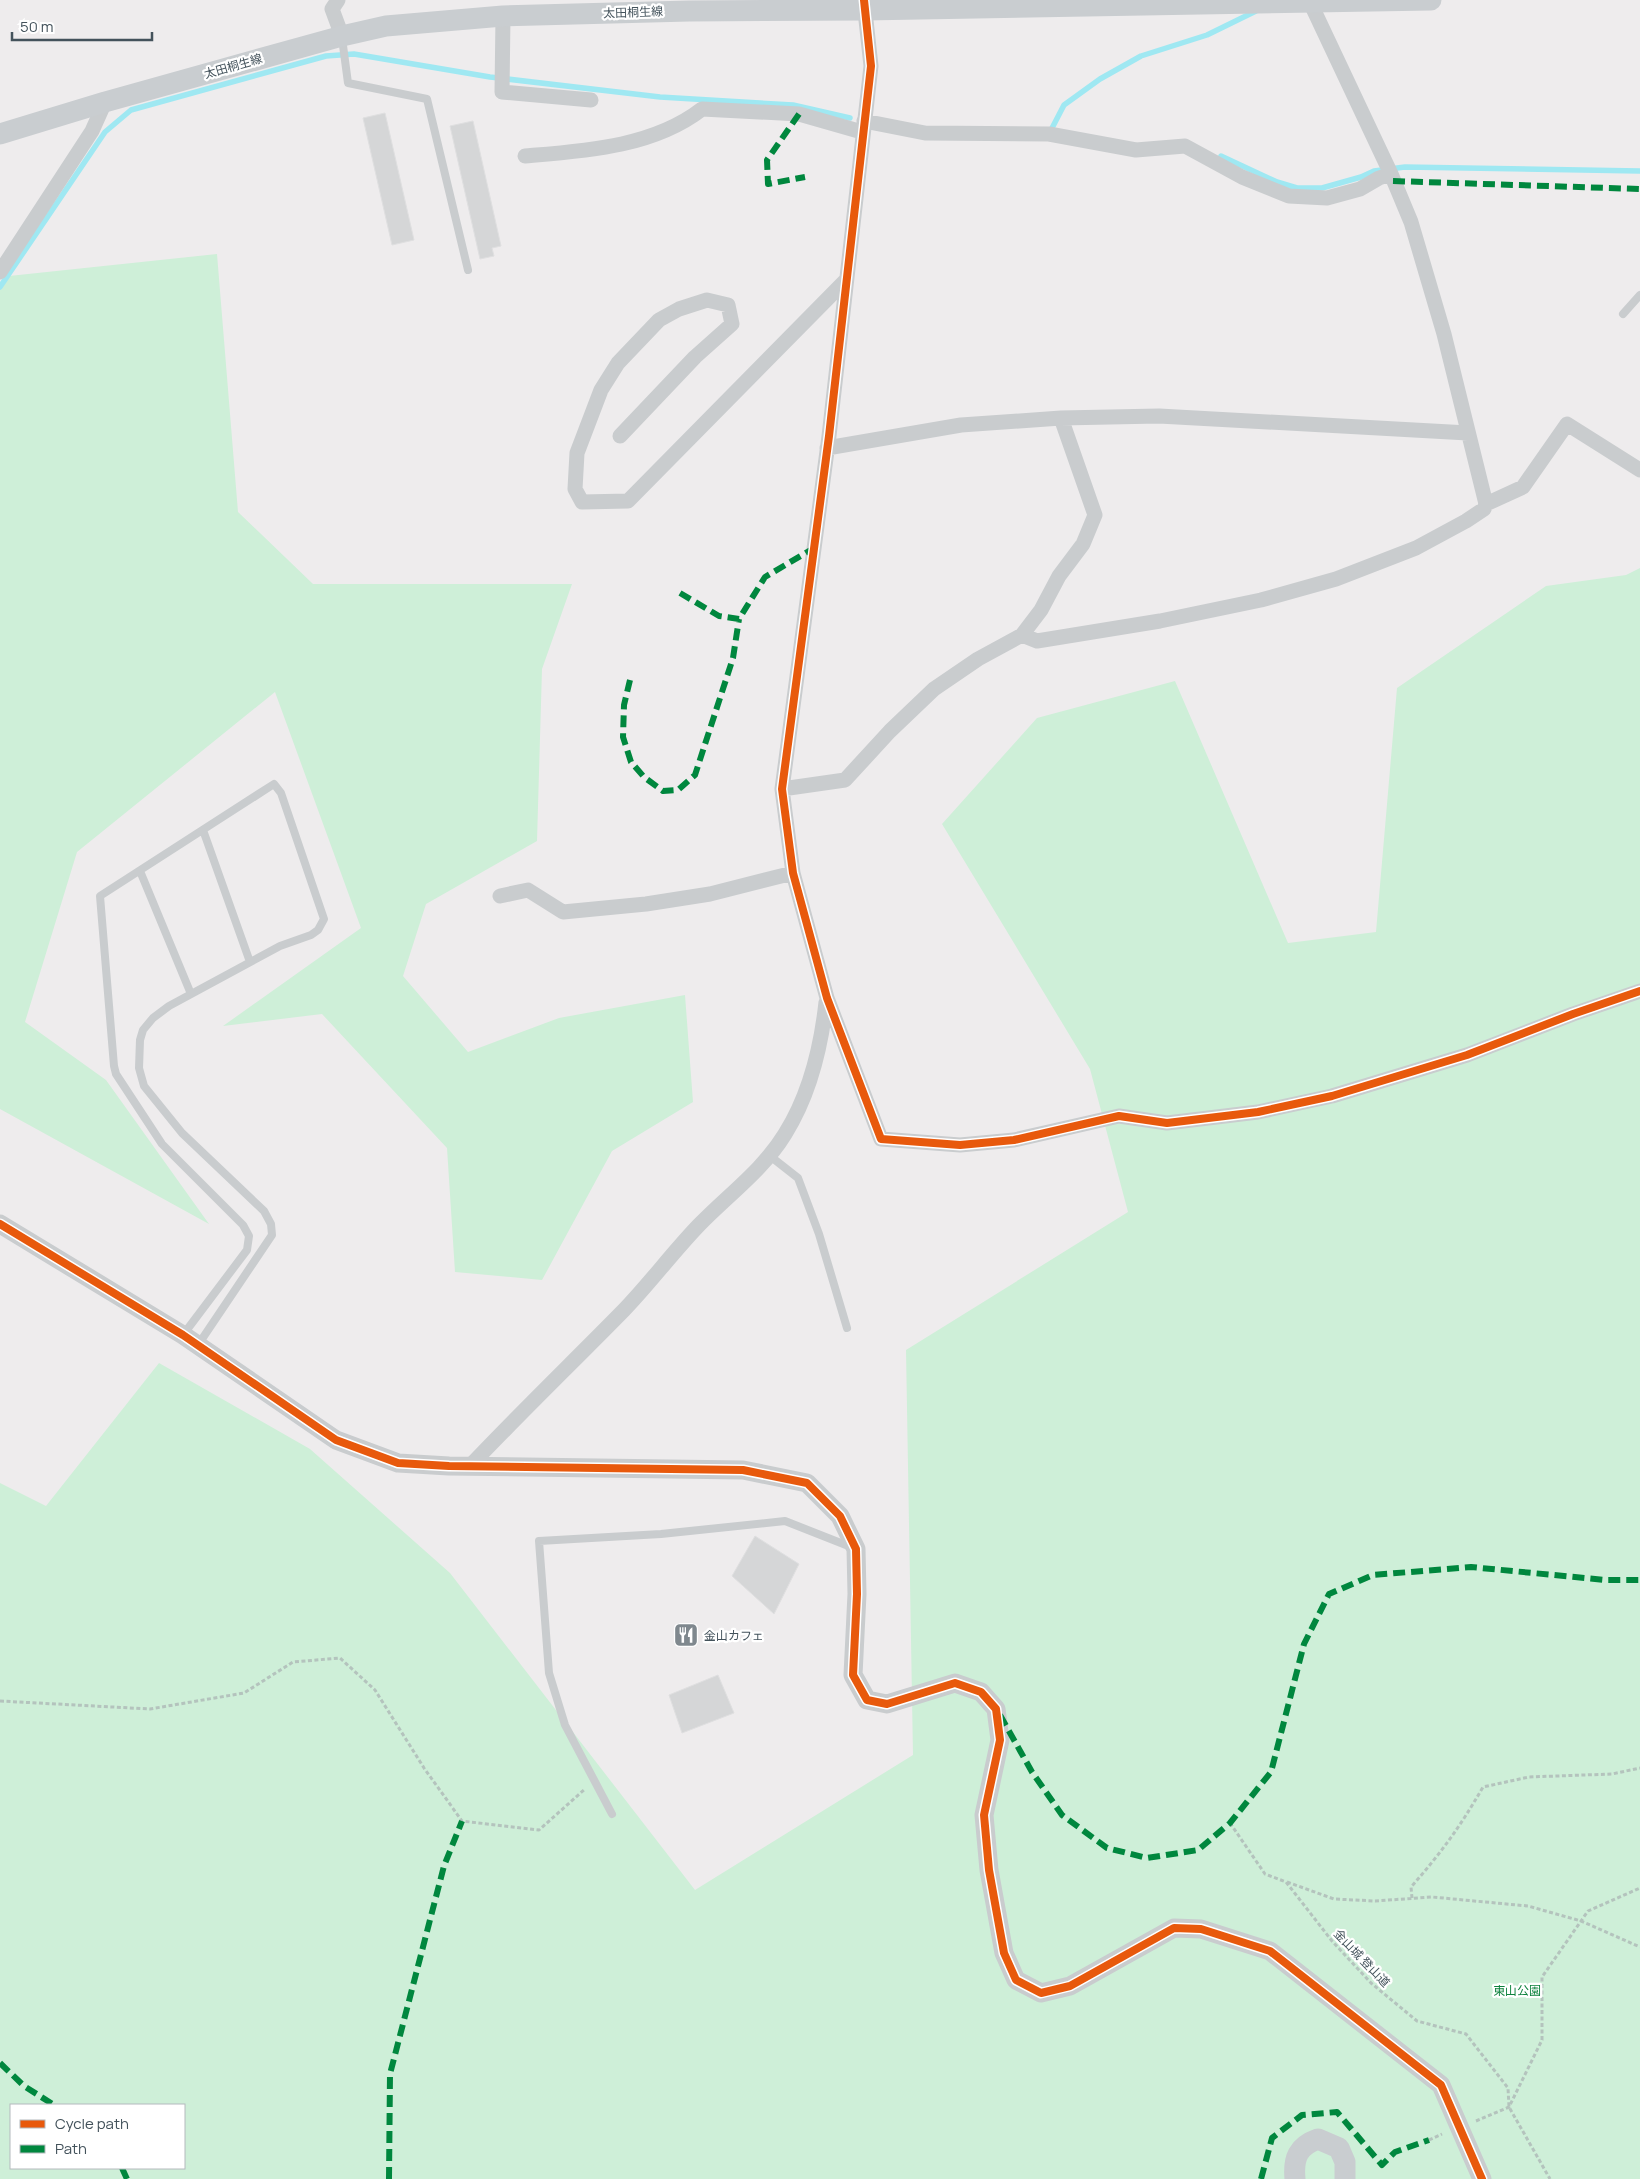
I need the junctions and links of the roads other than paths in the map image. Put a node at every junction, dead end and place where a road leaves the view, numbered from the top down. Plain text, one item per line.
1 (338, 0) edge
2 (1431, 0) edge
3 (1310, 2) junction
4 (687, 5) edge
5 (865, 5) edge
6 (503, 16) junction
7 (342, 36) junction
8 (591, 100) dead end
9 (105, 102) junction
10 (863, 126) junction
11 (0, 134) edge
12 (525, 156) dead end
13 (1390, 174) junction
14 (468, 270) dead end
15 (0, 272) edge
16 (845, 281) junction
17 (1640, 295) edge
18 (1623, 314) dead end
19 (1061, 418) junction
20 (1468, 432) junction
21 (620, 436) dead end
22 (827, 448) junction
23 (1640, 470) edge
24 (1486, 504) junction
25 (1022, 635) junction
26 (782, 789) junction
27 (203, 830) junction
28 (140, 870) junction
29 (793, 873) junction
30 (500, 896) dead end
31 (250, 962) junction
32 (1640, 991) edge
33 (191, 994) junction
34 (827, 998) junction
35 (770, 1156) junction
36 (0, 1224) edge
37 (847, 1328) dead end
38 (191, 1340) junction
39 (470, 1466) junction
40 (856, 1549) junction
41 (612, 1814) dead end
42 (1295, 2179) edge
43 (1345, 2179) edge
44 (1482, 2179) edge

1 - 7 street
2 - 3 main road, 太田桐生線
3 - 5 main road, 太田桐生線
3 - 13 street
4 - 5 main road, 太田桐生線
4 - 6 main road, 太田桐生線
5 - 10 street
6 - 7 main road, 太田桐生線
6 - 8 street
7 - 9 main road, 太田桐生線
7 - 14 lane
9 - 11 main road, 太田桐生線
9 - 15 street
10 - 12 street
10 - 13 street
10 - 16 street
13 - 20 street
16 - 21 street
16 - 22 street
17 - 18 lane
19 - 20 street
19 - 22 street
19 - 25 street
20 - 24 street
22 - 26 street
23 - 24 street
24 - 25 street
25 - 26 street
26 - 29 street
27 - 28 lane
27 - 31 lane
27 - 31 lane
28 - 33 lane
28 - 38 lane
29 - 30 street
29 - 34 street
31 - 33 lane
32 - 34 street
33 - 38 lane
34 - 35 street
35 - 37 lane
35 - 39 street
36 - 38 street
38 - 39 street
39 - 40 street
40 - 41 lane
40 - 44 street
42 - 43 main road

